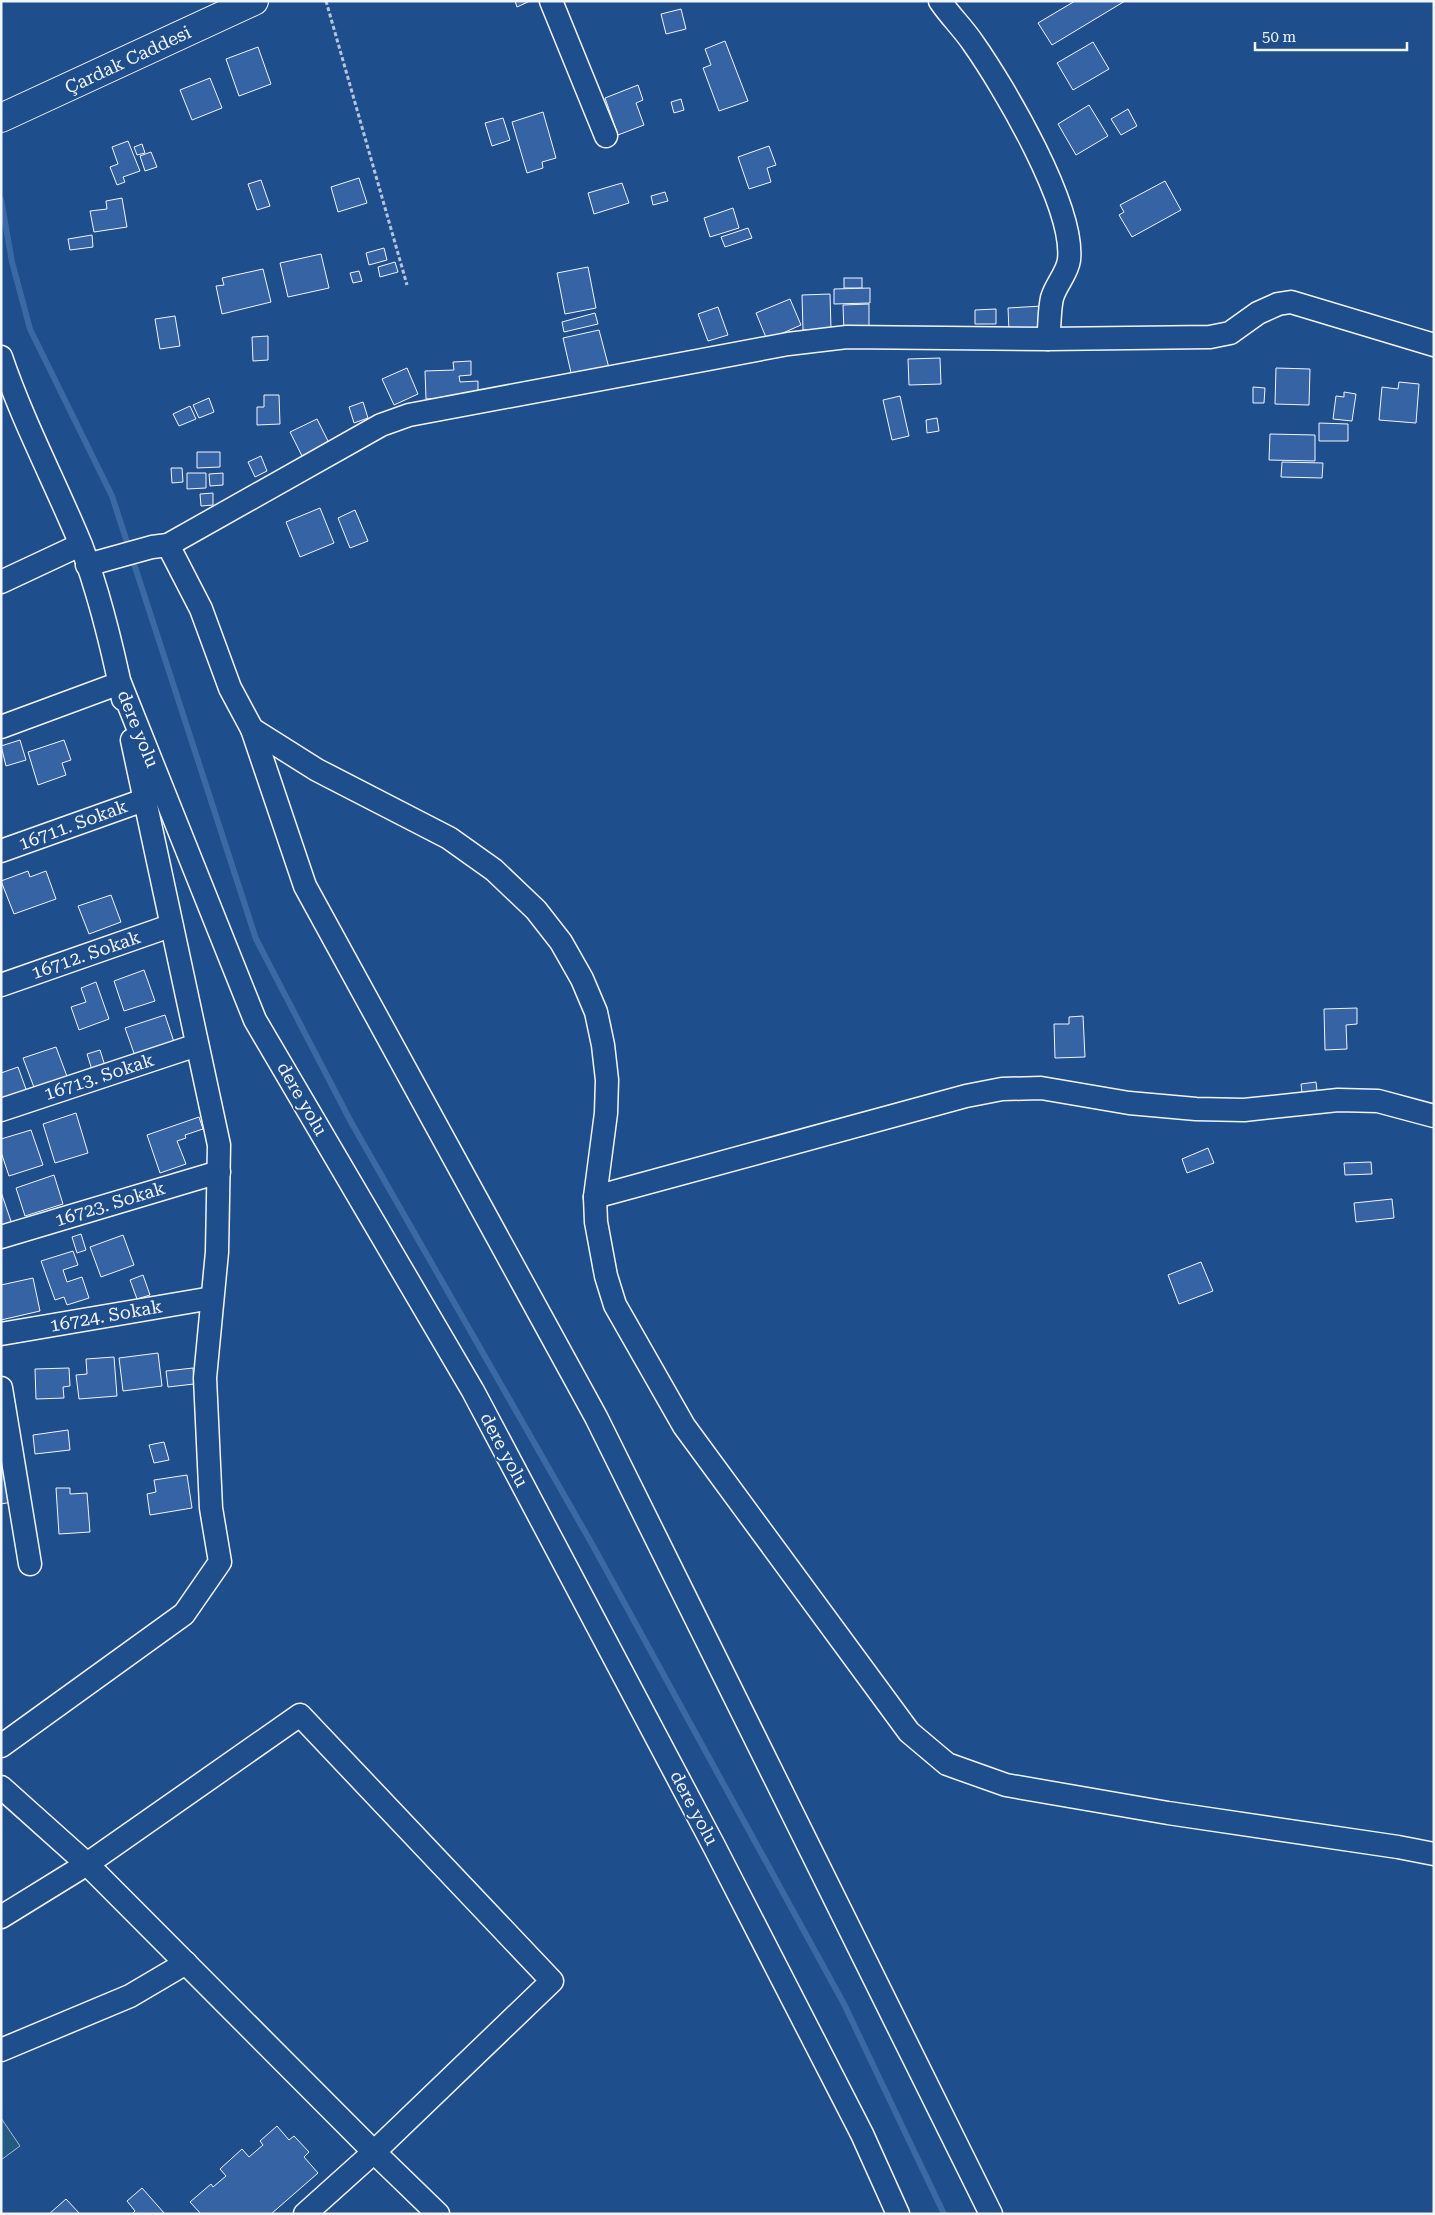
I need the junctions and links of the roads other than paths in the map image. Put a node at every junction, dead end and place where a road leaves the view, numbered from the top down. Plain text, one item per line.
1 (254, 1) edge
2 (551, 1) edge
3 (940, 1) edge
4 (1, 118) edge
5 (606, 136) dead end
6 (1048, 340) junction
7 (1434, 345) edge
8 (1, 357) edge
9 (8, 405) edge
10 (160, 546) junction
11 (84, 555) junction
12 (1, 582) edge
13 (120, 683) junction
14 (1, 727) edge
15 (252, 729) junction
16 (144, 800) junction
17 (1, 851) edge
18 (170, 926) junction
19 (1, 984) edge
20 (197, 1045) junction
21 (1, 1110) edge
22 (1434, 1116) edge
23 (219, 1172) junction
24 (595, 1197) junction
25 (1, 1237) edge
26 (212, 1298) junction
27 (1, 1334) edge
28 (1, 1388) edge
29 (5, 1448) edge
30 (30, 1564) dead end
31 (1, 1746) edge
32 (1, 1787) edge
33 (1434, 1854) edge
34 (87, 1864) junction
35 (1, 1916) edge
36 (186, 1962) junction
37 (1, 2050) edge
38 (374, 2152) junction
39 (305, 2214) edge
40 (438, 2214) edge
41 (898, 2214) edge
42 (991, 2214) edge

1 - 4 main road, Çardak Caddesi
2 - 5 street
3 - 6 street
6 - 7 street
6 - 10 street
8 - 9 street
9 - 11 street
10 - 11 street
10 - 15 street
11 - 12 street
11 - 13 street
13 - 14 street
13 - 16 street
13 - 41 street, dere yolu
15 - 24 street
15 - 42 street
16 - 17 street, 16711. Sokak
16 - 18 street
18 - 19 street, 16712. Sokak
18 - 20 street
20 - 21 street, 16713. Sokak
20 - 23 street
22 - 24 street
23 - 25 street, 16723. Sokak
23 - 26 street
24 - 33 street
26 - 27 street, 16724. Sokak
26 - 31 street
28 - 29 street
29 - 30 street
32 - 34 street
34 - 35 street
34 - 36 street
34 - 38 street
36 - 37 street
36 - 38 street
38 - 39 street
38 - 40 street

